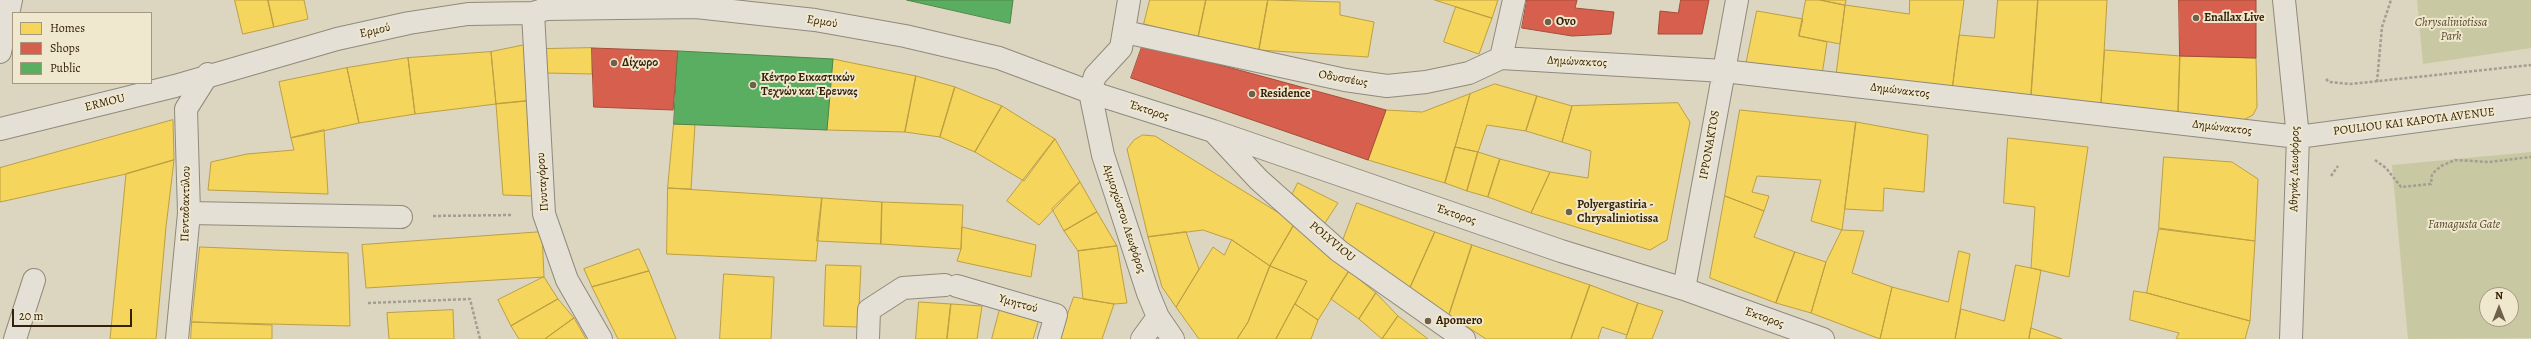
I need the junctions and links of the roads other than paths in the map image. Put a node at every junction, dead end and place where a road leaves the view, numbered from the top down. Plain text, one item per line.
1 (11, 0) edge
2 (1129, 0) edge
3 (1514, 0) edge
4 (1737, 0) edge
5 (2284, 0) edge
6 (542, 7) edge
7 (1125, 32) junction
8 (0, 52) edge
9 (1501, 58) junction
10 (1724, 71) junction
11 (208, 74) junction
12 (1090, 92) junction
13 (2531, 106) edge
14 (0, 129) edge
15 (1213, 131) junction
16 (2298, 137) junction
17 (189, 213) junction
18 (401, 217) road end
19 (34, 280) dead end
20 (1684, 289) junction
21 (1158, 317) junction
22 (15, 339) edge
23 (177, 339) edge
24 (601, 339) edge
25 (868, 339) edge
26 (1048, 339) edge
27 (1142, 339) edge
28 (1173, 339) edge
29 (1464, 339) edge
30 (1823, 339) edge
31 (2291, 339) edge

1 - 8 street
2 - 7 street
3 - 9 street
4 - 10 street, IPPONAKTOS
5 - 16 street, Αθηνάς Λεωφόρος
6 - 11 street, Ερμού
6 - 12 street, Ερμού
6 - 24 street, Πνυταγόρου
7 - 9 street, Οδυσσέως
7 - 12 street
9 - 10 street, Δημώνακτος
10 - 16 street, Δημώνακτος
10 - 20 street, IPPONAKTOS
11 - 14 street, ERMOU
11 - 17 street, Πενταδακτύλου
12 - 15 street, Έκτορος
12 - 21 street, Αμμοχώστου Λεωφόρος
13 - 16 street, POULIOU KAI KAPOTA AVENUE
15 - 20 street, Έκτορος
15 - 29 street, POLYVIOU
16 - 31 street, Αθηνάς Λεωφόρος
17 - 18 street
17 - 23 street, Πενταδακτύλου
19 - 22 street
20 - 30 street, Έκτορος
21 - 27 street
21 - 28 street, Αμμοχώστου Λεωφόρος
25 - 26 street, Υμηττού

